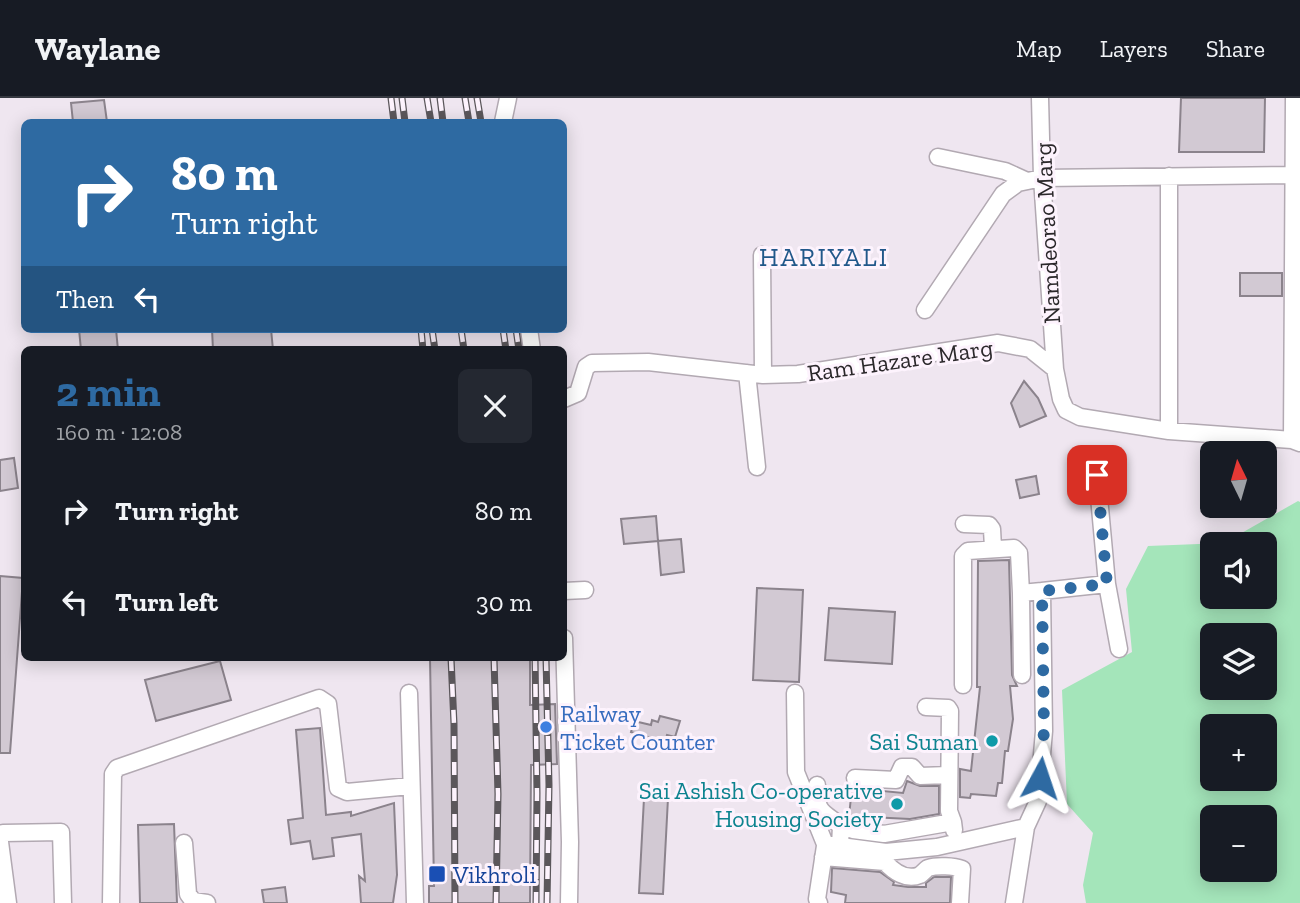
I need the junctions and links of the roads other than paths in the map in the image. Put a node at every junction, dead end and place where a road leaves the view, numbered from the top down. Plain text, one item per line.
1 (508, 98) edge
2 (1040, 98) edge
3 (1294, 98) edge
4 (504, 119) edge
5 (938, 157) dead end
6 (1294, 175) junction
7 (1169, 176) junction
8 (1035, 180) junction
9 (762, 255) dead end
10 (925, 310) dead end
11 (1055, 369) junction
12 (747, 373) junction
13 (763, 375) junction
14 (567, 397) edge
15 (1169, 431) junction
16 (1296, 442) edge
17 (757, 467) dead end
18 (1097, 475) dead end
19 (964, 524) dead end
20 (993, 548) junction
21 (1013, 553) dead end
22 (1107, 584) junction
23 (586, 590) dead end
24 (567, 591) edge
25 (1042, 591) junction
26 (1021, 593) junction
27 (963, 629) junction
28 (1119, 649) dead end
29 (565, 661) edge
30 (1022, 675) dead end
31 (963, 685) dead end
32 (409, 693) dead end
33 (795, 693) dead end
34 (926, 707) dead end
35 (948, 775) junction
36 (855, 778) dead end
37 (817, 785) dead end
38 (410, 786) junction
39 (953, 822) junction
40 (1026, 827) junction
41 (853, 830) dead end
42 (0, 835) edge
43 (0, 842) edge
44 (956, 842) junction
45 (184, 844) dead end
46 (830, 849) junction
47 (8, 903) edge
48 (64, 903) edge
49 (111, 903) edge
50 (207, 903) edge
51 (415, 903) edge
52 (569, 903) edge
53 (819, 903) edge
54 (960, 903) edge
55 (1014, 903) edge

1 - 4 street
2 - 8 street, Namdeorao Marg
3 - 6 street
5 - 8 street
6 - 7 street
6 - 16 street
7 - 8 street
7 - 15 street
8 - 10 street
8 - 11 street, Namdeorao Marg
9 - 13 street
11 - 13 street, Ram Hazare Marg
11 - 15 street
12 - 13 street, Ram Hazare Marg
12 - 14 street, Ram Hazare Marg
12 - 17 street
15 - 16 street
18 - 22 street
19 - 20 street
20 - 26 street
20 - 27 street
21 - 27 street
22 - 25 street
22 - 28 street
23 - 24 street
25 - 26 street
25 - 40 street
26 - 30 street
27 - 31 street
29 - 52 street
32 - 38 street
33 - 46 street
34 - 35 street
35 - 36 street
35 - 39 street
37 - 46 street
38 - 49 street
38 - 51 street
39 - 41 street
39 - 44 street
40 - 44 street
40 - 55 street
42 - 48 street
43 - 47 street
44 - 46 street
45 - 50 street
46 - 53 street
46 - 54 street

